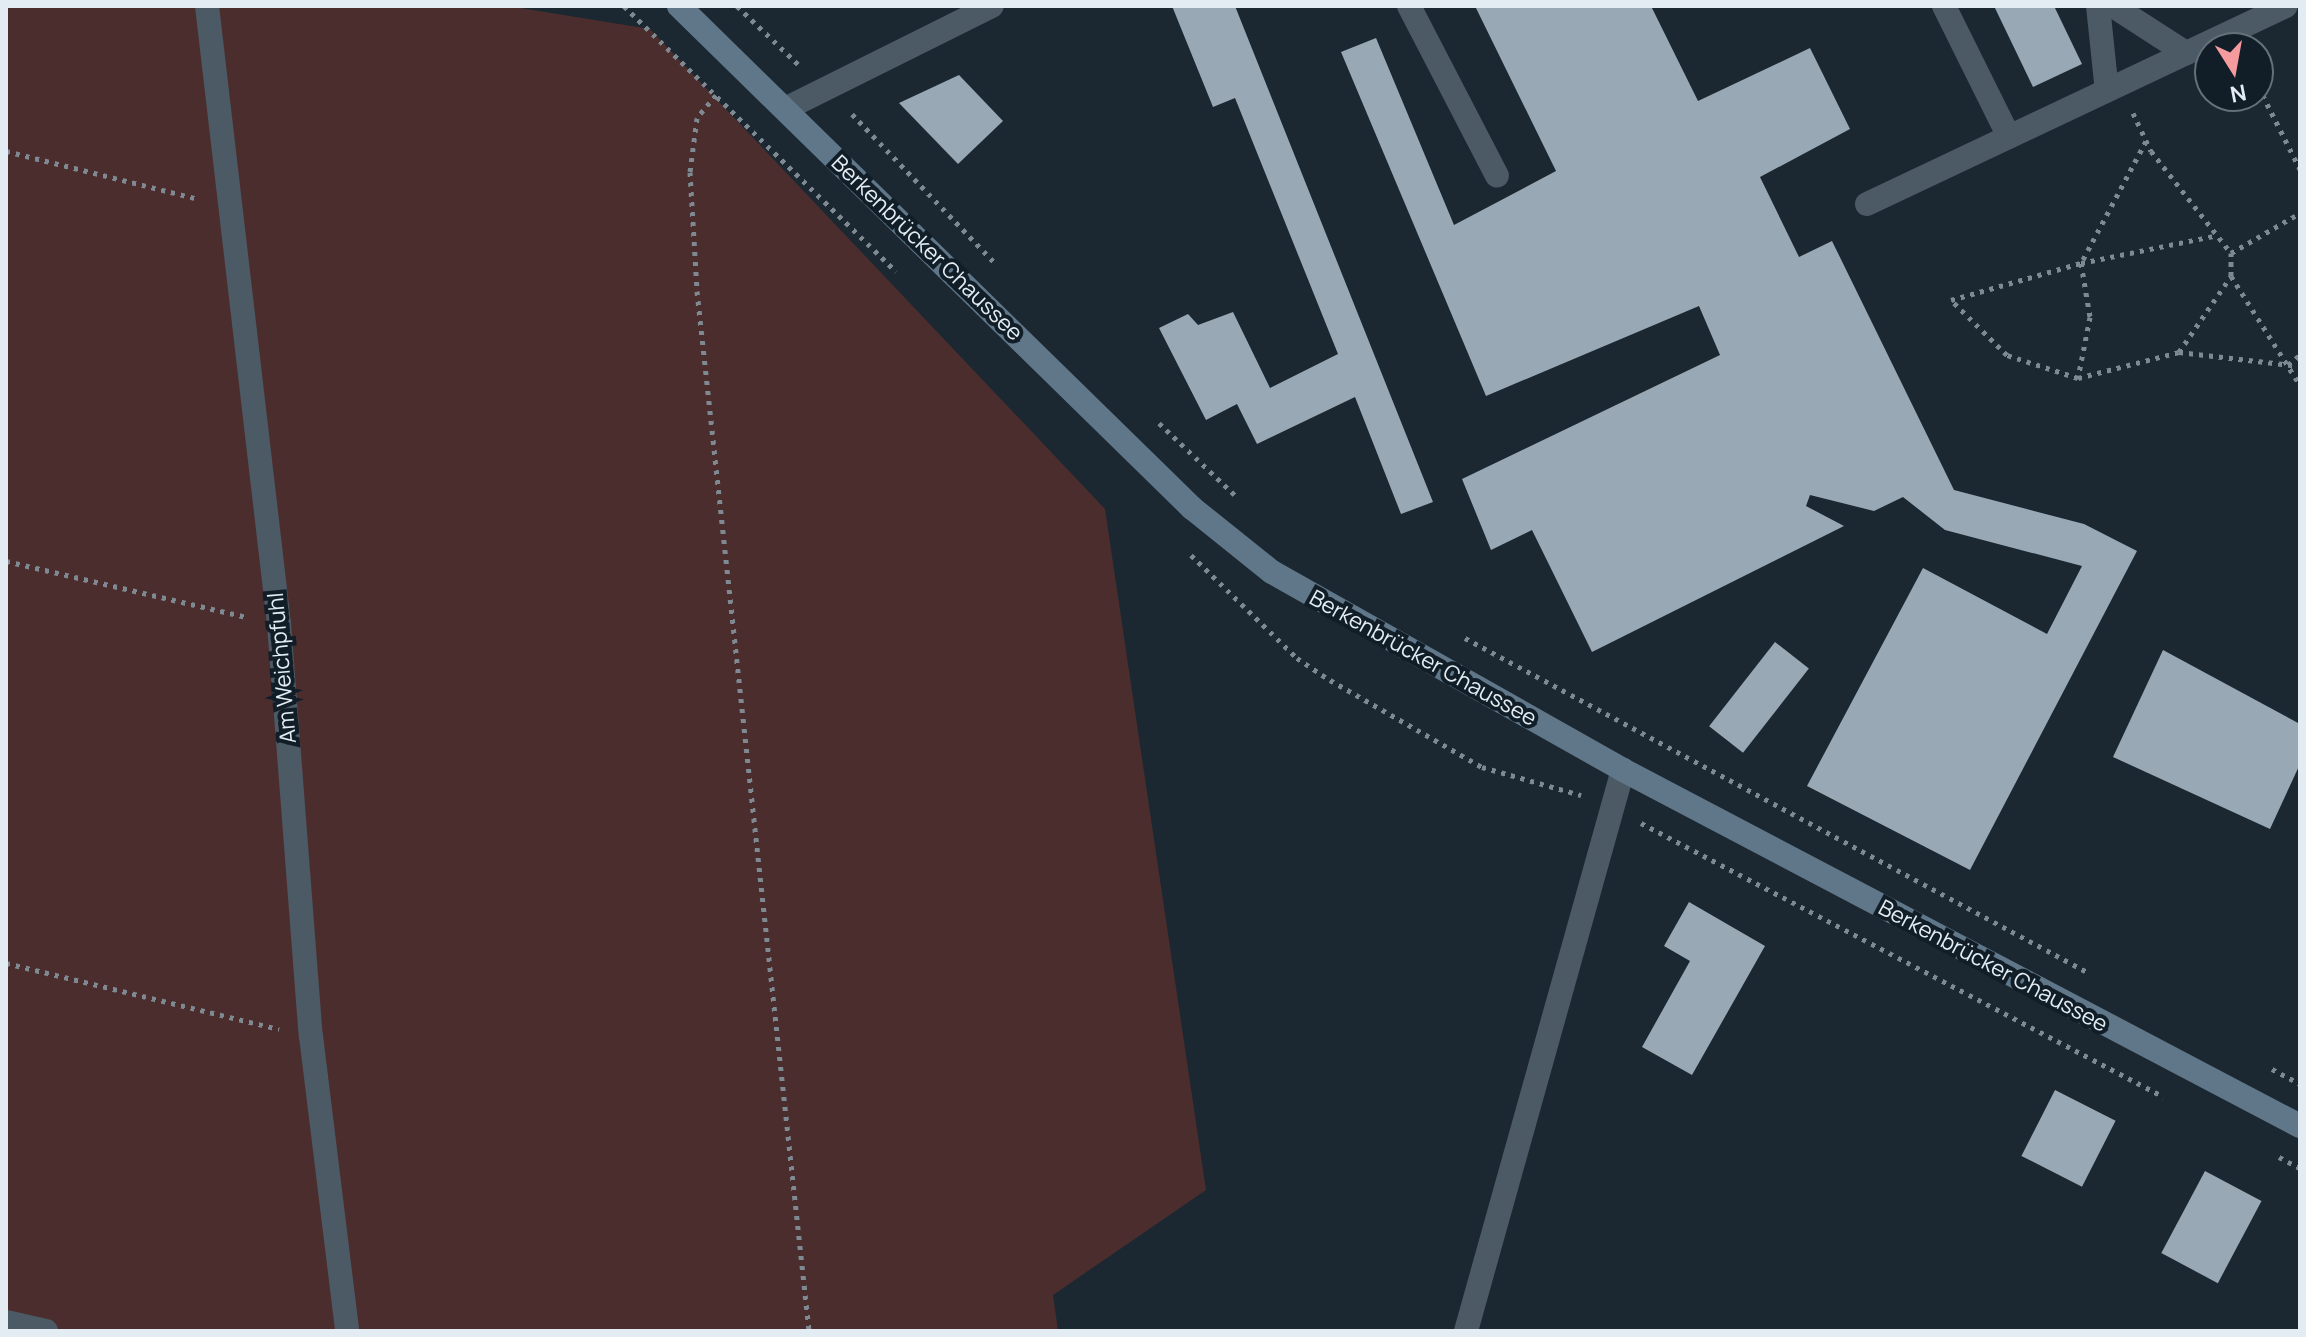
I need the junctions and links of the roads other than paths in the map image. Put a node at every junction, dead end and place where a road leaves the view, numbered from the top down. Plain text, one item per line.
1 (207, 6) edge
2 (679, 6) edge
3 (1409, 6) edge
4 (1944, 6) edge
5 (2098, 6) edge
6 (2113, 6) edge
7 (2281, 7) edge
8 (981, 9) edge
9 (2186, 53) junction
10 (2113, 88) junction
11 (785, 109) junction
12 (2009, 137) junction
13 (1497, 176) dead end
14 (1867, 204) dead end
15 (1623, 770) junction
16 (2300, 1126) edge
17 (6, 1322) edge
18 (46, 1331) edge
19 (347, 1331) edge
20 (1466, 1331) edge

1 - 19 street, Am Weichpfuhl
2 - 11 main road, Berkenbrücker Chaussee
3 - 13 street
4 - 12 street
5 - 10 street
6 - 9 street
7 - 9 street
8 - 11 street
9 - 10 street
10 - 12 street
11 - 15 main road, Berkenbrücker Chaussee
12 - 14 street
15 - 16 main road, Berkenbrücker Chaussee
15 - 20 street
17 - 18 street

